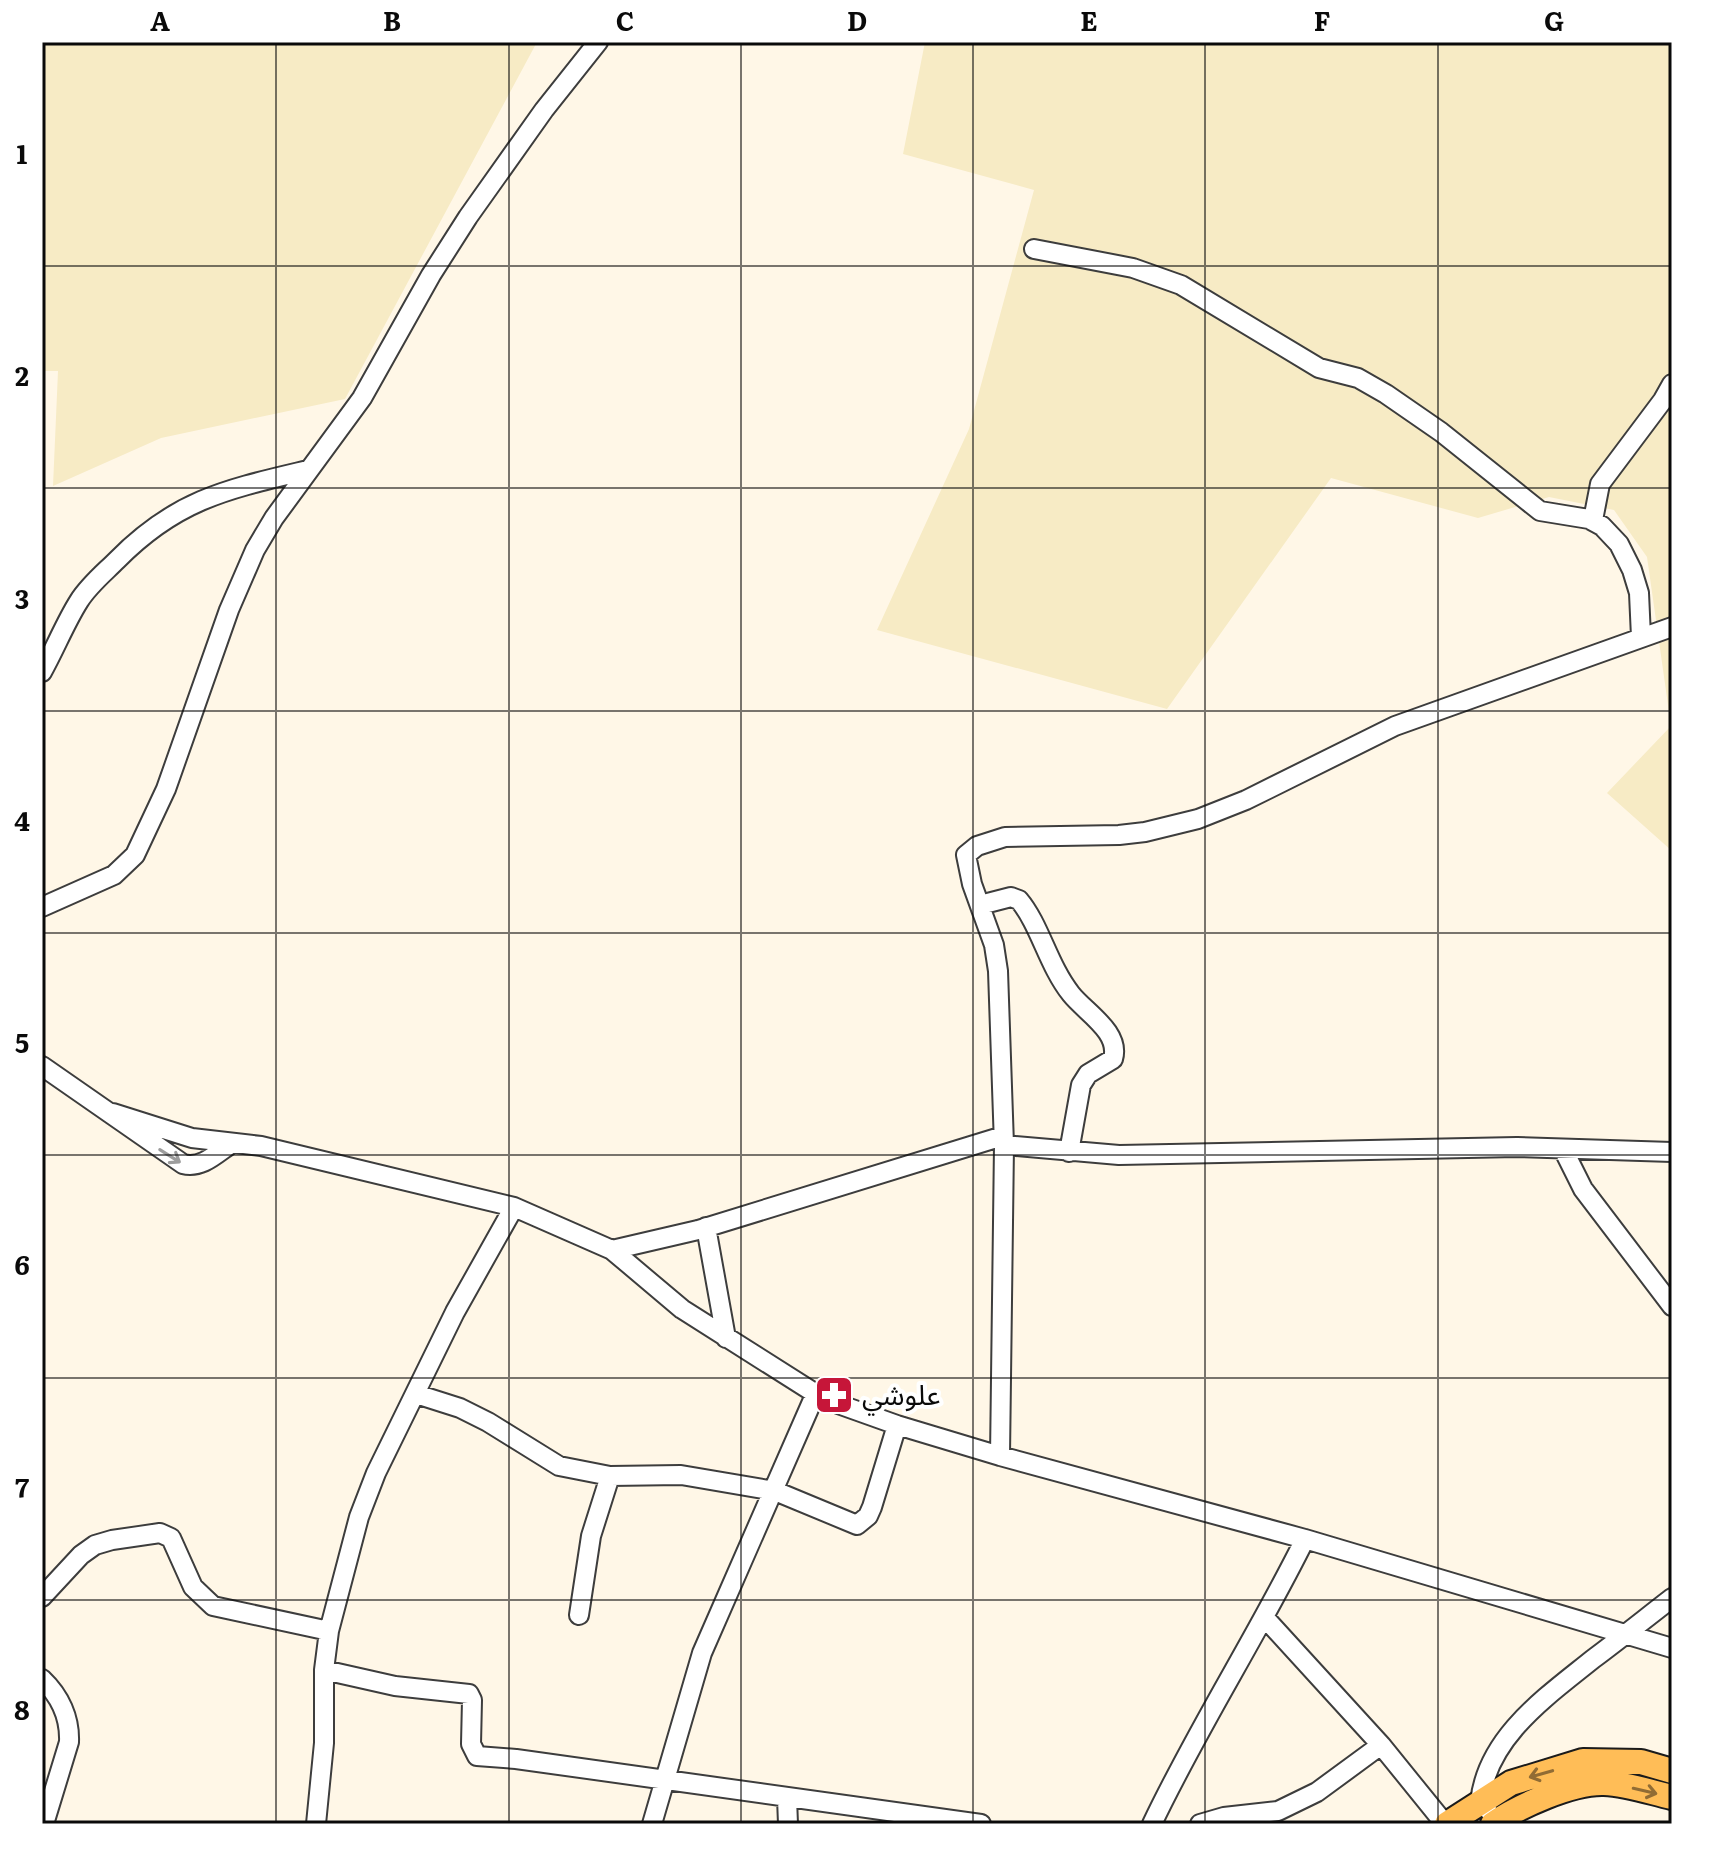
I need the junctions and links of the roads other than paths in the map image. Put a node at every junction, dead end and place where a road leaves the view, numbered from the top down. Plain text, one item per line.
1 (598, 42) edge
2 (1034, 249) dead end
3 (1672, 384) edge
4 (308, 470) junction
5 (1593, 520) junction
6 (1672, 627) edge
7 (1641, 637) junction
8 (42, 672) edge
9 (980, 905) junction
10 (42, 907) edge
11 (42, 1066) edge
12 (113, 1113) junction
13 (1003, 1141) junction
14 (232, 1143) junction
15 (1563, 1149) junction
16 (1069, 1152) junction
17 (1672, 1152) edge
18 (514, 1207) junction
19 (706, 1227) junction
20 (612, 1250) junction
21 (1672, 1306) edge
22 (726, 1338) junction
23 (416, 1394) junction
24 (815, 1395) junction
25 (897, 1425) junction
26 (1000, 1456) junction
27 (610, 1476) junction
28 (775, 1491) junction
29 (1305, 1539) junction
30 (42, 1597) edge
31 (1672, 1598) edge
32 (579, 1615) dead end
33 (1265, 1618) junction
34 (329, 1631) junction
35 (1626, 1634) junction
36 (1672, 1648) edge
37 (324, 1670) junction
38 (42, 1679) edge
39 (1381, 1745) junction
40 (1672, 1771) edge
41 (1584, 1773) junction
42 (666, 1780) junction
43 (1672, 1797) edge
44 (787, 1798) junction
45 (1480, 1802) junction
46 (1497, 1823) edge
47 (44, 1824) edge
48 (316, 1824) edge
49 (652, 1824) edge
50 (788, 1824) edge
51 (981, 1824) edge
52 (1152, 1824) edge
53 (1200, 1824) edge
54 (1446, 1824) edge

1 - 4 street
2 - 5 street
3 - 5 street
4 - 8 street
4 - 10 street
5 - 7 street
6 - 7 street
7 - 9 street
9 - 13 street
9 - 16 street
11 - 12 street
12 - 14 street
12 -> 14 street
13 - 16 street
13 - 19 street
13 - 26 street
14 - 18 street
15 - 16 street
15 - 17 street
15 - 21 street
18 - 20 street
18 - 23 street
19 - 20 street
19 - 22 street
20 - 22 street
22 - 24 street
23 - 27 street
23 - 34 street
24 - 25 street
24 - 28 street
25 - 26 street
25 - 28 street
26 - 29 street
27 - 28 street
27 - 32 street
28 - 42 street
29 - 33 street
29 - 35 street
30 - 34 street
31 - 35 street
33 - 39 street
33 - 52 street
34 - 37 street
35 - 36 street
35 - 45 street
37 - 42 street
37 - 48 street
38 - 47 street
39 - 53 street
39 - 54 street
40 - 41 main road
41 -> 43 main road
41 -> 45 main road
41 - 46 main road
42 - 44 street
42 - 49 street
44 - 50 street
44 - 51 street
45 - 46 street
45 - 54 main road

